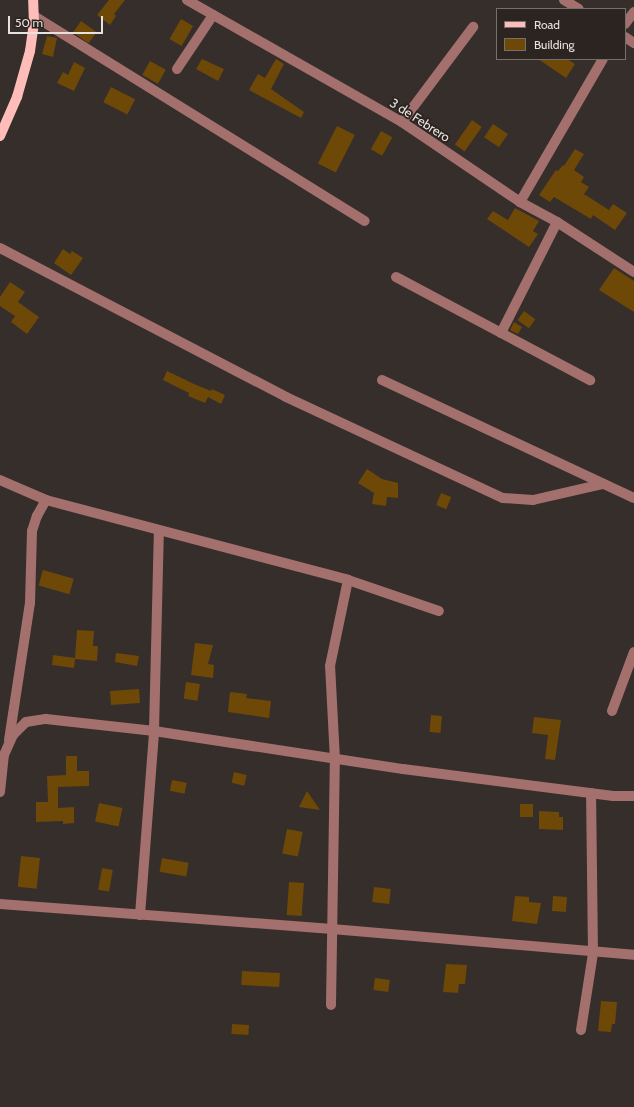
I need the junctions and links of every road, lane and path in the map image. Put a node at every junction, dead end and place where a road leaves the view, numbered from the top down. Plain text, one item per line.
1 (33, 0) edge
2 (187, 0) edge
3 (564, 0) edge
4 (577, 8) edge
5 (634, 12) edge
6 (213, 15) junction
7 (34, 16) junction
8 (626, 23) edge
9 (473, 27) dead end
10 (602, 60) edge
11 (177, 69) dead end
12 (402, 122) junction
13 (0, 136) edge
14 (520, 202) junction
15 (365, 221) dead end
16 (557, 222) junction
17 (0, 248) edge
18 (634, 272) edge
19 (396, 277) dead end
20 (501, 333) junction
21 (382, 380) dead end
22 (590, 380) dead end
23 (0, 480) edge
24 (603, 484) junction
25 (634, 498) edge
26 (46, 500) junction
27 (159, 530) junction
28 (348, 580) junction
29 (439, 611) dead end
30 (634, 652) edge
31 (612, 712) dead end
32 (154, 731) junction
33 (9, 746) junction
34 (335, 760) junction
35 (0, 792) edge
36 (591, 793) junction
37 (634, 796) edge
38 (0, 904) edge
39 (140, 915) junction
40 (332, 929) junction
41 (593, 953) junction
42 (634, 955) edge
43 (331, 1005) dead end
44 (580, 1030) dead end

1 - 7 main road
2 - 6 street, 3 de Febrero
3 - 4 street
5 - 8 street
6 - 11 street
6 - 12 street, 3 de Febrero
7 - 13 main road
7 - 15 street
9 - 12 street
10 - 14 street
12 - 14 street, 3 de Febrero
14 - 16 street, 3 de Febrero
16 - 18 street, 3 de Febrero
16 - 20 street
17 - 24 street
19 - 20 street
20 - 22 street
21 - 24 street
23 - 26 street
24 - 25 street
26 - 27 street
26 - 33 street
27 - 28 street
27 - 32 street
28 - 29 street
28 - 34 street
30 - 31 street
32 - 33 street
32 - 34 street
32 - 39 street
33 - 35 street
34 - 36 street
34 - 40 street
36 - 37 street
36 - 41 street
38 - 39 street
39 - 40 street
40 - 41 street
40 - 43 street
41 - 42 street
41 - 44 street

